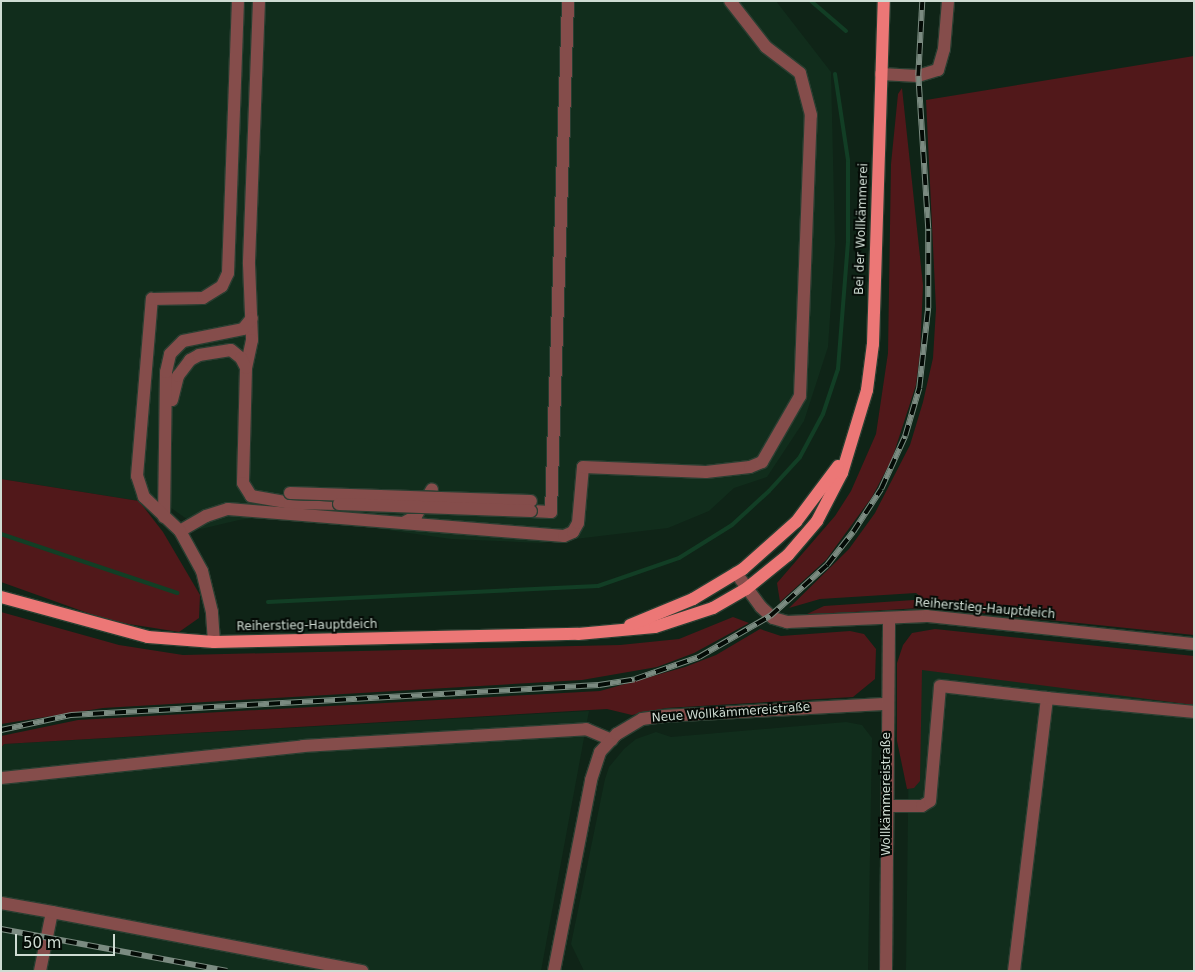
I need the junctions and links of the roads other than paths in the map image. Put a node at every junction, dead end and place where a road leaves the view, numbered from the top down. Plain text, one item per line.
1 (238, 1) edge
2 (259, 1) edge
3 (568, 1) edge
4 (730, 1) edge
5 (884, 1) edge
6 (948, 1) edge
7 (881, 74) junction
8 (252, 318) junction
9 (246, 368) junction
10 (168, 430) junction
11 (846, 453) junction
12 (432, 490) dead end
13 (251, 496) junction
14 (531, 501) dead end
15 (164, 516) junction
16 (403, 523) junction
17 (180, 531) junction
18 (736, 573) junction
19 (746, 588) junction
20 (1, 597) edge
21 (889, 618) junction
22 (618, 630) junction
23 (214, 642) junction
24 (1194, 644) edge
25 (1047, 698) junction
26 (888, 704) junction
27 (1194, 712) edge
28 (612, 740) junction
29 (1, 778) edge
30 (887, 806) junction
31 (1, 903) edge
32 (52, 912) junction
33 (40, 971) edge
34 (362, 971) edge
35 (554, 971) edge
36 (886, 971) edge
37 (1014, 971) edge

1 - 15 street
2 - 8 street
3 - 13 street, bridge
4 - 16 street
5 - 7 main road, Bei der Wollkämmerei
6 - 7 street
7 - 11 main road, Bei der Wollkämmerei
8 - 9 street
8 - 10 street
9 - 10 street
9 - 13 street
10 - 15 street
11 - 18 main road, Bei der Wollkämmerei
11 - 19 main road, Bei der Wollkämmerei
12 - 16 street
13 - 14 street, bridge
15 - 17 street
16 - 17 street
17 - 23 street
18 - 19 street, Reiherstieg-Hauptdeich
18 - 22 main road, Bei der Wollkämmerei
19 - 21 street, Reiherstieg-Hauptdeich
19 - 22 main road, Bei der Wollkämmerei
20 - 23 main road, Reiherstieg-Hauptdeich
21 - 24 street, Reiherstieg-Hauptdeich
21 - 26 street, Wollkämmereistraße
22 - 23 main road, Reiherstieg-Hauptdeich
25 - 27 street
25 - 30 street
25 - 37 street
26 - 28 street, Neue Wollkämmereistraße
26 - 30 street, Wollkämmereistraße
28 - 29 street
28 - 35 street, Neue Wollkämmereistraße
30 - 36 street, Wollkämmereistraße
31 - 32 street
32 - 33 street
32 - 34 street

